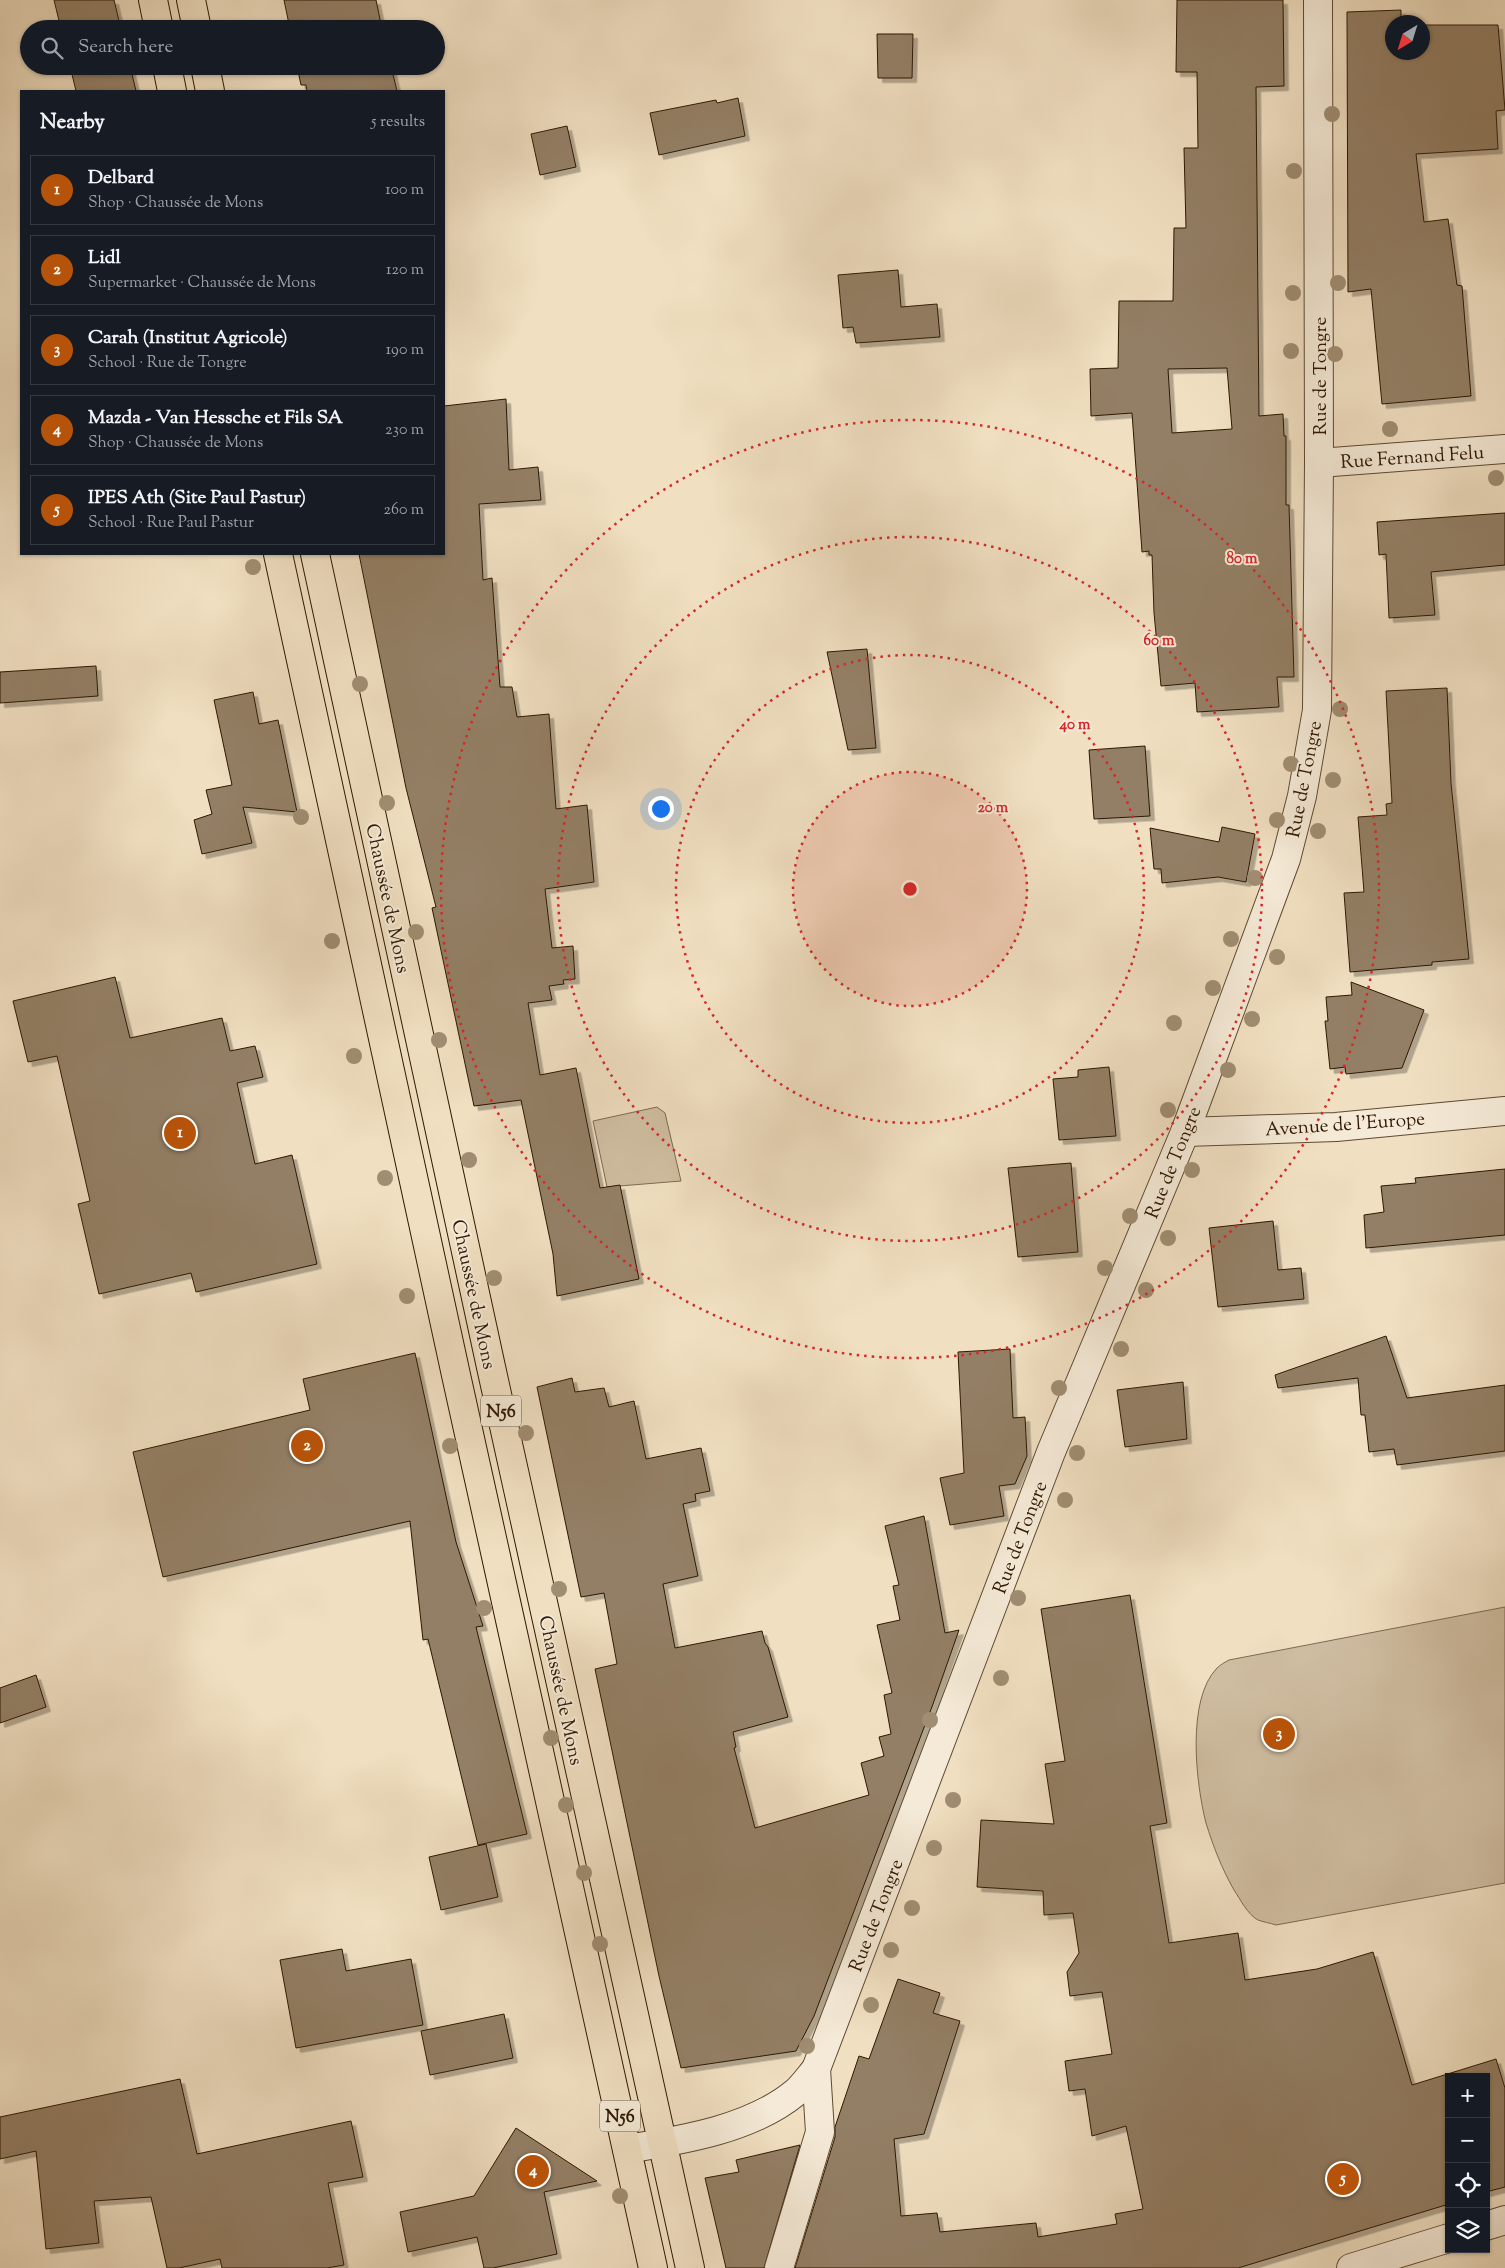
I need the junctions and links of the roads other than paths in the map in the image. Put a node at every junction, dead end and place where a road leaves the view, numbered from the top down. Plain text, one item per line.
1 (153, 0) edge
2 (191, 0) edge
3 (1318, 0) edge
4 (157, 20) edge
5 (195, 20) edge
6 (169, 75) edge
7 (207, 75) edge
8 (172, 90) edge
9 (210, 90) edge
10 (1505, 449) edge
11 (1319, 462) junction
12 (278, 555) edge
13 (315, 555) edge
14 (1505, 1111) edge
15 (1185, 1132) junction
16 (816, 2069) junction
17 (662, 2143) junction
18 (627, 2149) junction
19 (1505, 2220) edge
20 (1490, 2225) edge
21 (1445, 2239) edge
22 (653, 2268) edge
23 (690, 2268) edge
24 (779, 2268) edge
25 (1351, 2268) edge

1 - 4 main road
2 - 5 main road
3 - 11 street, Rue de Tongre
6 - 8 main road
7 - 9 main road
10 - 11 street, Rue Fernand Felu
11 - 15 street, Rue de Tongre
12 - 18 main road, Chaussée de Mons / N56
13 - 17 main road, Chaussée de Mons / N56
14 - 15 street, Avenue de l'Europe
15 - 16 street, Rue de Tongre
16 - 17 street, Rue de Tongre
16 - 24 street
17 - 18 street, Rue de Tongre
17 - 23 main road, Chaussée de Mons / N56
18 - 22 main road, Chaussée de Mons / N56
19 - 20 street
21 - 25 street

